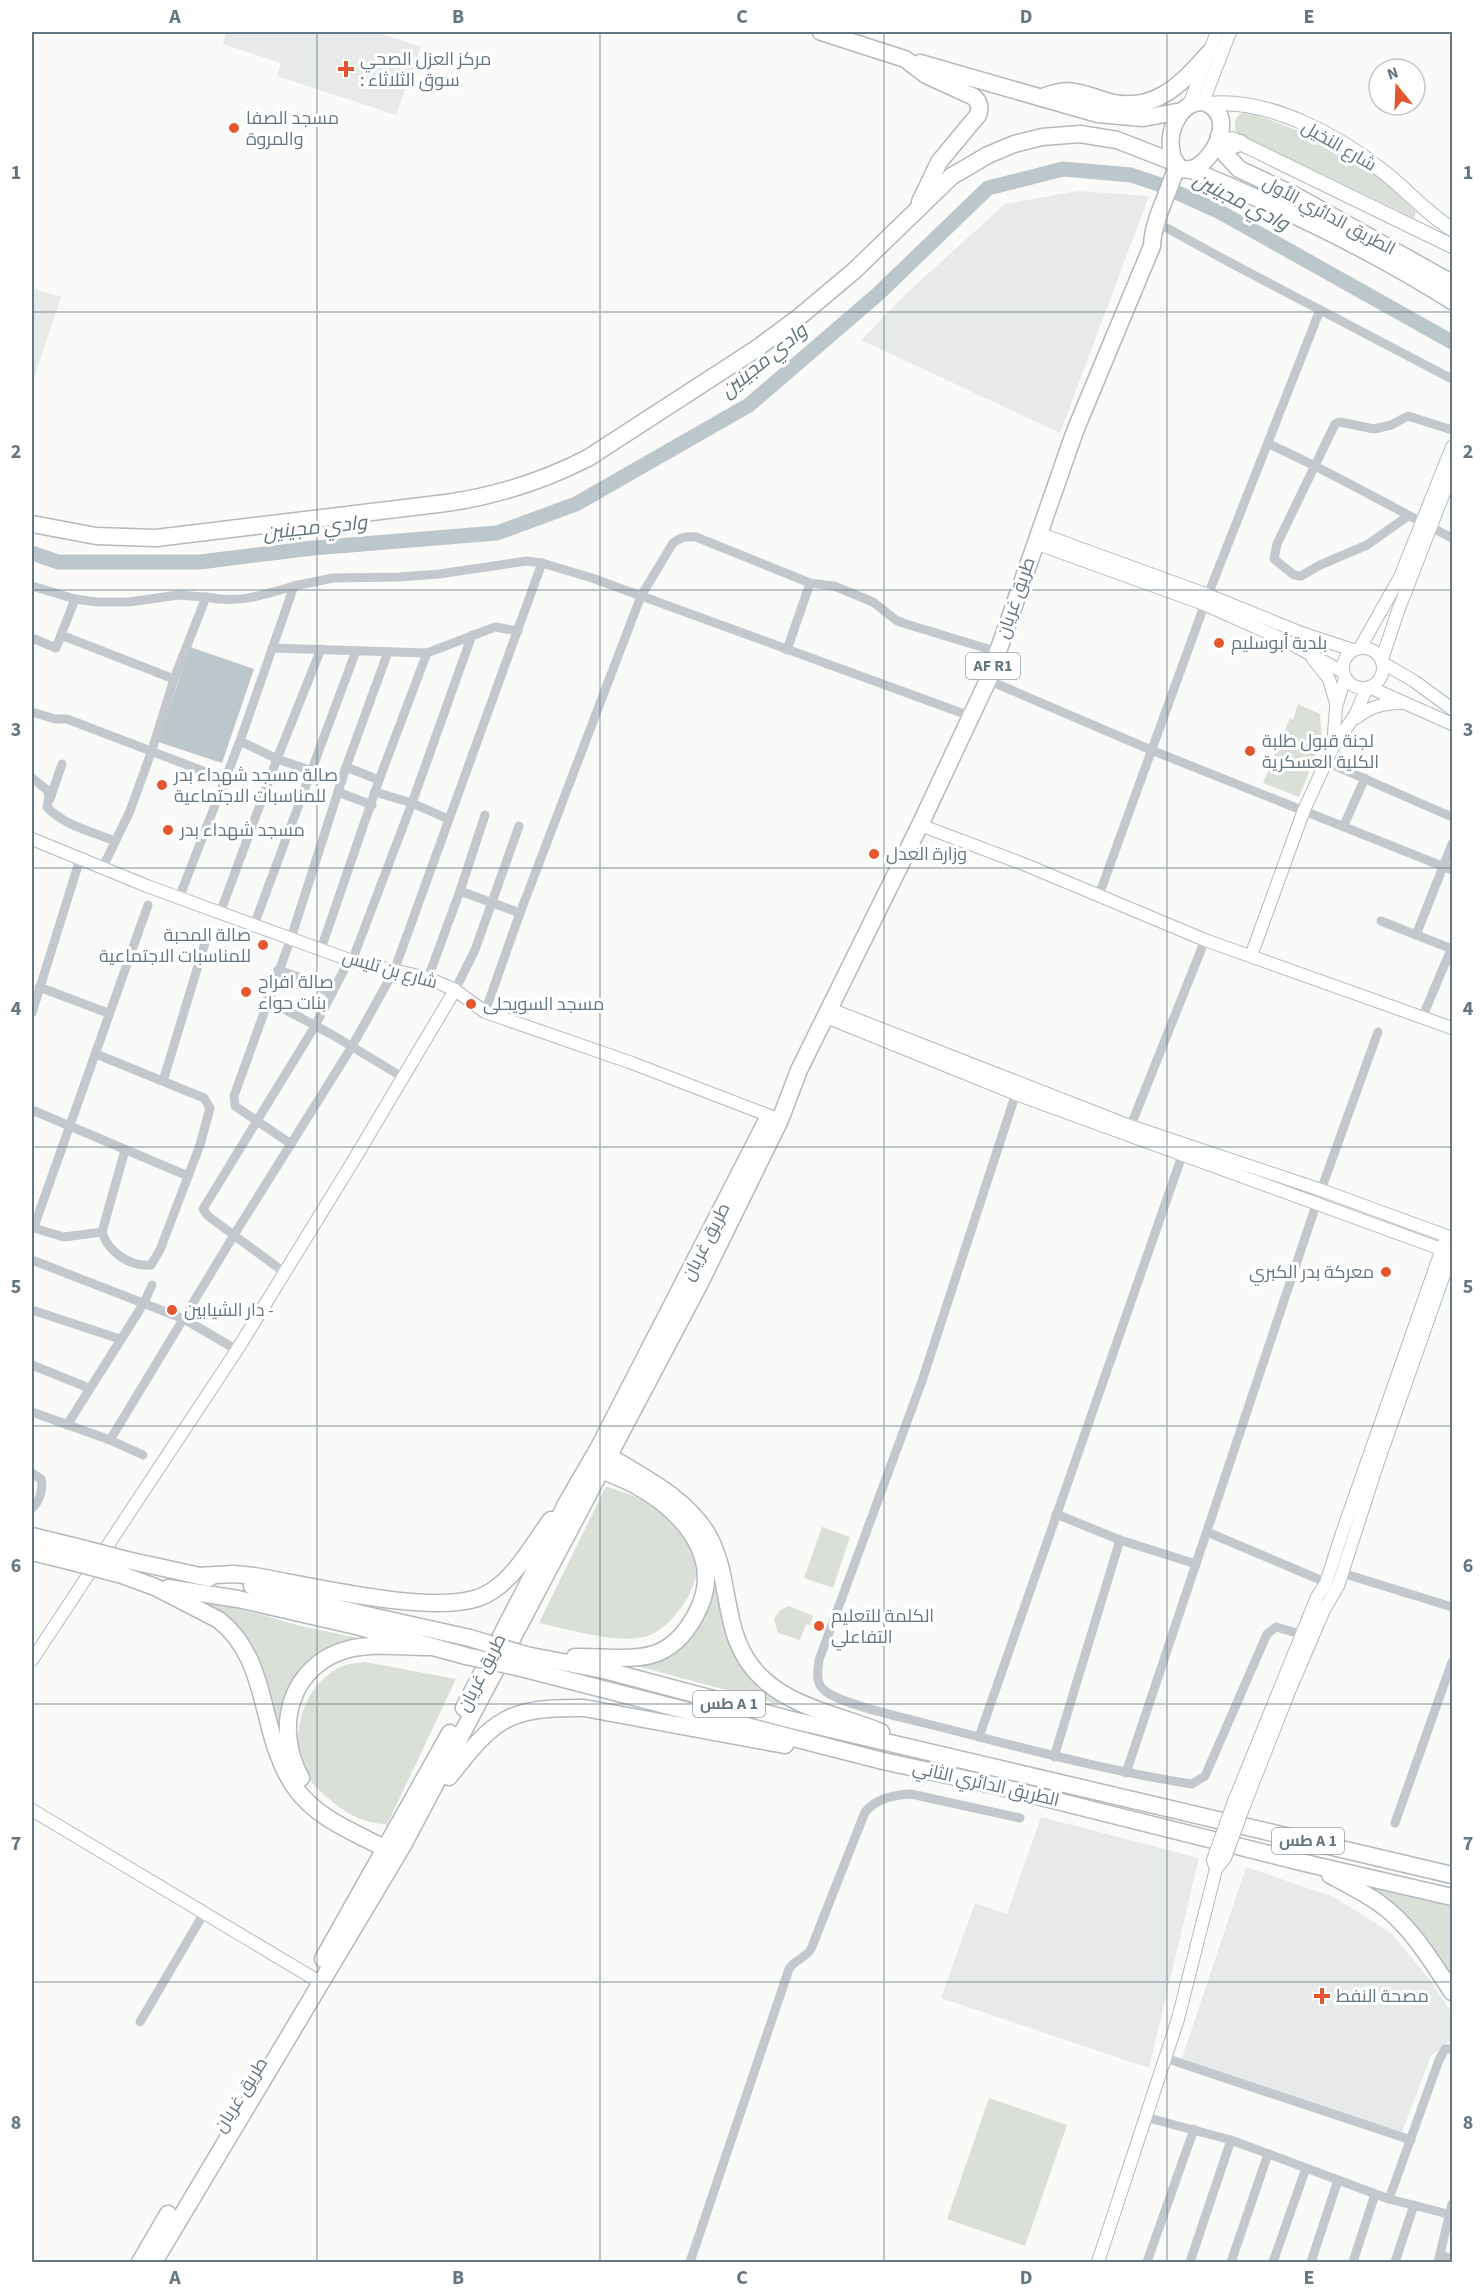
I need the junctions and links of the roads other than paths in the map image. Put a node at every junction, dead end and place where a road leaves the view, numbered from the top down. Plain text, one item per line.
1 (821, 32) edge
2 (1217, 32) edge
3 (1230, 32) edge
4 (1209, 53) junction
5 (905, 59) junction
6 (1041, 98) junction
7 (1196, 105) junction
8 (1219, 134) junction
9 (1240, 143) junction
10 (1226, 155) junction
11 (1181, 171) junction
12 (1168, 206) junction
13 (918, 209) junction
14 (1165, 227) junction
15 (1452, 229) edge
16 (1152, 246) junction
17 (1452, 246) edge
18 (1452, 283) edge
19 (1452, 301) edge
20 (1320, 310) junction
21 (1452, 379) edge
22 (1452, 430) edge
23 (1269, 444) junction
24 (1452, 447) edge
25 (1316, 465) junction
26 (1452, 472) edge
27 (1408, 516) junction
28 (32, 524) edge
29 (1427, 525) junction
30 (1036, 538) junction
31 (1452, 538) edge
32 (542, 562) junction
33 (810, 584) junction
34 (32, 586) edge
35 (294, 586) junction
36 (641, 596) junction
37 (206, 597) junction
38 (75, 598) junction
39 (1206, 600) junction
40 (518, 631) junction
41 (61, 635) junction
42 (472, 635) junction
43 (1391, 635) junction
44 (32, 638) edge
45 (272, 648) junction
46 (321, 649) junction
47 (1356, 649) junction
48 (787, 650) junction
49 (356, 651) junction
50 (388, 652) junction
51 (998, 652) junction
52 (427, 653) junction
53 (1308, 653) junction
54 (1382, 661) junction
55 (1402, 674) junction
56 (1344, 675) junction
57 (174, 679) junction
58 (988, 680) junction
59 (1368, 688) junction
60 (1403, 703) junction
61 (1451, 704) edge
62 (1336, 707) junction
63 (32, 712) edge
64 (970, 716) junction
65 (1350, 722) junction
66 (1452, 724) edge
67 (240, 741) junction
68 (1332, 749) junction
69 (152, 750) junction
70 (1151, 750) junction
71 (277, 759) junction
72 (1326, 762) junction
73 (62, 764) dead end
74 (346, 767) junction
75 (311, 769) junction
76 (32, 778) edge
77 (1365, 778) junction
78 (224, 779) junction
79 (379, 780) junction
80 (342, 781) junction
81 (338, 792) junction
82 (375, 792) junction
83 (412, 804) junction
84 (372, 805) junction
85 (47, 807) junction
86 (1304, 810) junction
87 (485, 815) dead end
88 (1452, 817) edge
89 (448, 819) junction
90 (920, 825) junction
91 (1344, 825) junction
92 (519, 826) dead end
93 (32, 839) edge
94 (115, 841) junction
95 (1452, 844) edge
96 (80, 859) junction
97 (1448, 868) edge
98 (102, 869) junction
99 (460, 891) junction
100 (1099, 895) junction
101 (179, 898) junction
102 (492, 903) junction
103 (148, 905) dead end
104 (220, 913) junction
105 (520, 913) junction
106 (1381, 921) dead end
107 (254, 925) junction
108 (1416, 935) junction
109 (291, 938) junction
110 (1205, 940) junction
111 (205, 943) dead end
112 (1452, 948) edge
113 (321, 949) junction
114 (1251, 956) junction
115 (352, 961) junction
116 (278, 970) junction
117 (394, 971) junction
118 (428, 978) junction
119 (39, 987) junction
120 (455, 990) junction
121 (332, 994) junction
122 (267, 1000) junction
123 (486, 1012) junction
124 (32, 1013) edge
125 (108, 1013) junction
126 (828, 1013) junction
127 (1422, 1018) junction
128 (315, 1026) junction
129 (1452, 1028) edge
130 (1378, 1032) dead end
131 (351, 1048) junction
132 (96, 1054) junction
133 (404, 1078) junction
134 (164, 1081) junction
135 (1018, 1089) junction
136 (32, 1110) edge
137 (775, 1118) junction
138 (256, 1120) junction
139 (69, 1125) junction
140 (1128, 1130) junction
141 (291, 1144) junction
142 (125, 1150) junction
143 (1184, 1150) junction
144 (188, 1176) junction
145 (1322, 1190) junction
146 (1317, 1204) junction
147 (102, 1232) junction
148 (1450, 1234) edge
149 (234, 1235) junction
150 (1450, 1252) edge
151 (32, 1260) edge
152 (284, 1272) junction
153 (152, 1285) dead end
154 (144, 1303) junction
155 (32, 1310) edge
156 (184, 1319) junction
157 (120, 1339) junction
158 (237, 1350) junction
159 (32, 1365) edge
160 (89, 1388) junction
161 (32, 1412) edge
162 (67, 1425) junction
163 (110, 1440) junction
164 (143, 1455) dead end
165 (600, 1460) junction
166 (1373, 1461) junction
167 (32, 1473) edge
168 (566, 1504) junction
169 (32, 1508) edge
170 (1056, 1515) junction
171 (1207, 1532) junction
172 (32, 1536) edge
173 (1120, 1540) junction
174 (32, 1552) edge
175 (71, 1554) junction
176 (1196, 1564) junction
177 (124, 1568) junction
178 (1342, 1573) junction
179 (199, 1575) junction
180 (1332, 1584) junction
181 (155, 1587) junction
182 (1452, 1607) edge
183 (1307, 1636) junction
184 (432, 1647) junction
185 (32, 1660) edge
186 (530, 1660) junction
187 (1452, 1665) edge
188 (979, 1737) junction
189 (932, 1752) junction
190 (1054, 1757) junction
191 (884, 1761) junction
192 (1126, 1773) junction
193 (32, 1810) edge
194 (420, 1813) junction
195 (1020, 1818) dead end
196 (1395, 1823) dead end
197 (394, 1848) junction
198 (1305, 1863) junction
199 (1452, 1875) edge
200 (1452, 1897) edge
201 (204, 1913) junction
202 (313, 1978) junction
203 (1452, 1992) edge
204 (140, 2022) dead end
205 (1452, 2049) edge
206 (1165, 2058) junction
207 (1145, 2117) junction
208 (1194, 2129) junction
209 (1231, 2140) junction
210 (1411, 2140) junction
211 (1268, 2154) junction
212 (1306, 2168) junction
213 (1338, 2180) junction
214 (1375, 2194) junction
215 (1389, 2199) junction
216 (1452, 2204) edge
217 (1414, 2205) junction
218 (1452, 2215) edge
219 (159, 2254) edge
220 (1440, 2259) edge
221 (1452, 2259) edge
222 (140, 2262) edge
223 (690, 2262) edge
224 (1098, 2262) edge
225 (1147, 2262) edge
226 (1190, 2262) edge
227 (1231, 2262) edge
228 (1273, 2262) edge
229 (1311, 2262) edge
230 (1353, 2262) edge
231 (1395, 2262) edge

1 - 5 highway
2 - 4 street
3 - 7 street
4 - 6 highway
4 - 7 street
5 - 6 highway
5 - 13 highway
6 - 7 highway
7 - 8 highway
7 - 11 highway
7 - 15 main road, شارع النخيل
8 - 9 main road
8 - 10 highway, الطريق الدائري الأول
8 - 11 highway
9 - 10 highway
9 - 17 main road
10 - 18 highway, الطريق الدائري الأول
11 - 12 highway, طريق غريان
11 - 13 highway, الطريق الدائري الأول
11 - 19 highway, الطريق الدائري الأول
12 - 14 highway, طريق غريان
12 - 16 highway, طريق غريان
13 - 28 highway, الطريق الدائري الأول
14 - 16 highway, طريق غريان
14 - 20 street
16 - 30 highway, طريق غريان / AF R1
20 - 21 street
20 - 23 street
22 - 25 street
23 - 25 street
23 - 39 street
24 - 29 street
25 - 27 street
25 - 27 street
26 - 29 street
27 - 29 street
29 - 31 street
29 - 43 street
29 - 47 street
30 - 39 street
30 - 51 highway, طريق غريان / AF R1
32 - 35 street
32 - 36 street
32 - 40 street
33 - 36 street
33 - 48 street
33 - 51 street
34 - 38 street
35 - 37 street
35 - 45 street
36 - 48 street
36 - 105 street
37 - 38 street
37 - 57 street
38 - 41 street
39 - 47 street
39 - 53 street
39 - 70 street
40 - 42 street
40 - 89 street
41 - 44 street
41 - 57 street
42 - 52 street
42 - 83 street
43 - 54 street
43 - 55 street
45 - 46 street
45 - 67 street
46 - 49 street
46 - 71 street
47 - 54 street
47 - 56 street
48 - 64 street
49 - 50 street
49 - 75 street
50 - 52 street
50 - 74 street
51 - 58 highway, طريق غريان / AF R1
52 - 79 street
53 - 56 street
53 - 62 street
54 - 55 street
54 - 59 street
55 - 61 street
56 - 59 street
56 - 62 street
57 - 69 street
58 - 64 highway, طريق غريان / AF R1
58 - 70 street
59 - 60 street
59 - 65 street
60 - 65 street
60 - 66 street
62 - 68 street
63 - 69 street
64 - 90 highway, طريق غريان / AF R1
65 - 68 street
67 - 71 street
67 - 78 street
68 - 72 street
69 - 78 street
69 - 94 street
70 - 86 street
70 - 100 street
71 - 75 street
71 - 104 street
72 - 77 street
72 - 86 street
73 - 85 street
74 - 79 street
74 - 80 street
75 - 80 street
75 - 107 street
76 - 85 street
77 - 88 street
77 - 91 street
78 - 101 street
79 - 82 street
80 - 81 street
81 - 84 street
81 - 109 street
82 - 83 street
82 - 84 street
83 - 89 street
83 - 115 street
84 - 113 street
85 - 94 street
86 - 91 street
86 - 114 street
87 - 99 street
89 - 117 street
90 - 100 street
90 - 126 highway, طريق غريان / AF R1
91 - 97 street
92 - 102 street
93 - 96 street, شارع بن تليس
94 - 98 street
95 - 97 street
96 - 98 street, شارع بن تليس
96 - 119 street
97 - 108 street
98 - 101 street, شارع بن تليس
99 - 102 street
99 - 118 street
100 - 110 street
101 - 104 street, شارع بن تليس
102 - 105 street
102 - 120 street
103 - 125 street
104 - 107 street, شارع بن تليس
105 - 123 street
106 - 108 street
107 - 109 street, شارع بن تليس
108 - 112 street
109 - 113 street, شارع بن تليس
109 - 116 street
110 - 114 street
110 - 140 street
111 - 134 street
112 - 127 street
113 - 115 street, شارع بن تليس
114 - 127 street
115 - 117 street, شارع بن تليس
115 - 121 street
116 - 121 street
116 - 122 street
117 - 118 street, شارع بن تليس
117 - 131 street
118 - 120 street, شارع بن تليس
119 - 124 street
119 - 125 street
120 - 123 street, شارع بن تليس
120 - 133 street
121 - 128 street
122 - 128 street
122 - 138 street
123 - 137 street, شارع بن تليس
125 - 132 street
126 - 135 street
126 - 137 highway, طريق غريان / AF R1
127 - 129 street
128 - 131 street
128 - 138 street
130 - 145 street
131 - 133 street
131 - 141 street
132 - 134 street
132 - 139 street
133 - 152 street
134 - 144 street
135 - 140 street
135 - 188 street
136 - 139 street
137 - 165 highway, طريق غريان
138 - 141 street
138 - 149 street
139 - 142 street
139 - 147 street
140 - 143 street
141 - 149 street
142 - 144 street
142 - 147 street
143 - 145 street
143 - 146 street
143 - 170 street
144 - 147 street
145 - 146 street
145 - 148 street
146 - 150 street
146 - 171 street
148 - 150 street
149 - 152 street
149 - 156 street
150 - 166 street
151 - 154 street
152 - 158 street
153 - 154 street
154 - 156 street
154 - 157 street
155 - 157 street
156 - 158 street
156 - 163 street
157 - 160 street
158 - 185 street
159 - 160 street
160 - 162 street
161 - 162 street
162 - 163 street
163 - 164 street
165 - 168 highway, طريق غريان
165 - 186 highway
165 - 189 highway
165 - 194 highway, طريق غريان
166 - 178 street
166 - 180 street
167 - 169 street
168 - 179 highway
168 - 197 highway, طريق غريان
170 - 173 street
170 - 188 street
171 - 176 street
171 - 180 street
172 - 175 highway
173 - 176 street
173 - 190 street
174 - 175 highway
175 - 177 highway, bridge
176 - 192 street
177 - 179 highway
177 - 181 highway
178 - 180 street
178 - 182 street
179 - 186 highway, bridge
180 - 183 street
181 - 184 highway
181 - 197 highway
183 - 192 street
183 - 206 street, bridge
184 - 186 highway, bridge
184 - 197 highway
186 - 189 highway, الطريق الدائري الثاني / طس A 1
186 - 191 highway, الطريق الدائري الثاني / طس A 1
187 - 196 street
188 - 190 street
189 - 199 highway, الطريق الدائري الثاني / طس A 1
190 - 192 street
191 - 194 highway
191 - 198 highway, الطريق الدائري الثاني / طس A 1
193 - 201 street
194 - 197 highway, طريق غريان
195 - 223 street
197 - 202 highway, طريق غريان
197 - 219 highway, طريق غريان
198 - 200 highway, الطريق الدائري الثاني / طس A 1
198 - 203 highway
201 - 202 street
201 - 204 street
202 - 219 highway, طريق غريان
205 - 210 street
206 - 207 street
206 - 210 street
207 - 208 street
207 - 224 street
208 - 209 street
208 - 225 street
209 - 211 street
209 - 226 street
210 - 215 street
211 - 212 street
211 - 227 street
212 - 213 street
212 - 228 street
213 - 214 street
213 - 229 street
214 - 215 street
214 - 230 street
215 - 217 street
216 - 218 street
217 - 218 street
217 - 231 street
218 - 220 street
219 - 222 highway, طريق غريان
220 - 221 street

